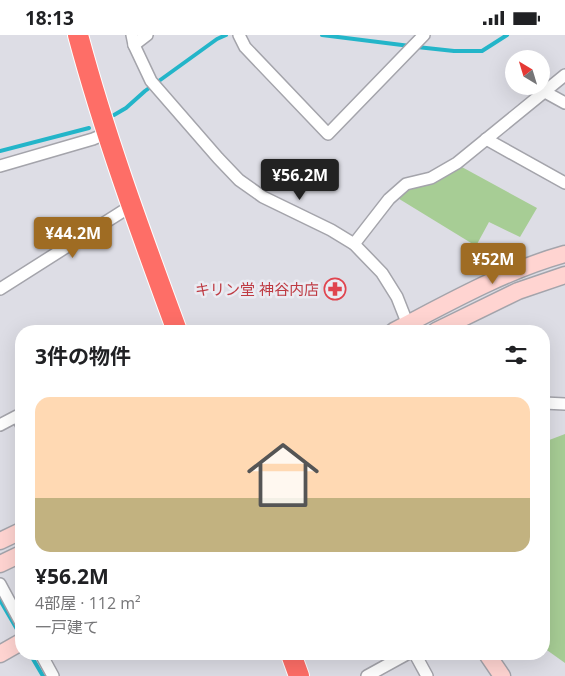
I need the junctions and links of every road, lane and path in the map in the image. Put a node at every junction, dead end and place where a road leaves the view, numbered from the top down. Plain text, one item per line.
1 (78, 35) edge
2 (147, 35) edge
3 (239, 35) edge
4 (133, 40) edge
5 (416, 43) edge
6 (565, 75) edge
7 (550, 87) edge
8 (550, 94) edge
9 (540, 95) edge
10 (565, 103) edge
11 (107, 133) junction
12 (486, 139) junction
13 (0, 166) edge
14 (565, 183) edge
15 (131, 206) junction
16 (354, 244) junction
17 (565, 254) edge
18 (537, 262) junction
19 (565, 275) edge
20 (543, 281) junction
21 (0, 289) edge
22 (175, 325) edge
23 (404, 325) edge
24 (412, 325) edge
25 (448, 325) edge
26 (550, 403) edge
27 (565, 404) edge
28 (15, 417) edge
29 (0, 425) edge
30 (15, 534) edge
31 (0, 541) edge
32 (15, 557) edge
33 (0, 564) edge
34 (0, 585) edge
35 (15, 612) edge
36 (15, 645) edge
37 (0, 654) edge
38 (44, 660) edge
39 (294, 660) edge
40 (400, 660) edge
41 (418, 660) edge
42 (491, 660) edge
43 (385, 672) edge
44 (53, 676) edge
45 (299, 676) edge
46 (368, 676) edge
47 (427, 676) edge
48 (502, 676) edge

1 - 11 highway
2 - 4 street
3 - 5 street
4 - 16 street
6 - 7 street
8 - 10 street
9 - 12 street
11 - 13 street
11 - 15 highway
12 - 14 street
12 - 16 street
15 - 21 street
15 - 22 highway
16 - 23 street
17 - 18 street
18 - 20 street
18 - 24 street
19 - 20 street
20 - 25 street
26 - 27 street
28 - 29 street
30 - 31 street
32 - 33 street
34 - 35 street
36 - 37 street
38 - 44 street
39 - 45 highway
40 - 43 street
41 - 47 street
42 - 48 street
43 - 46 street

